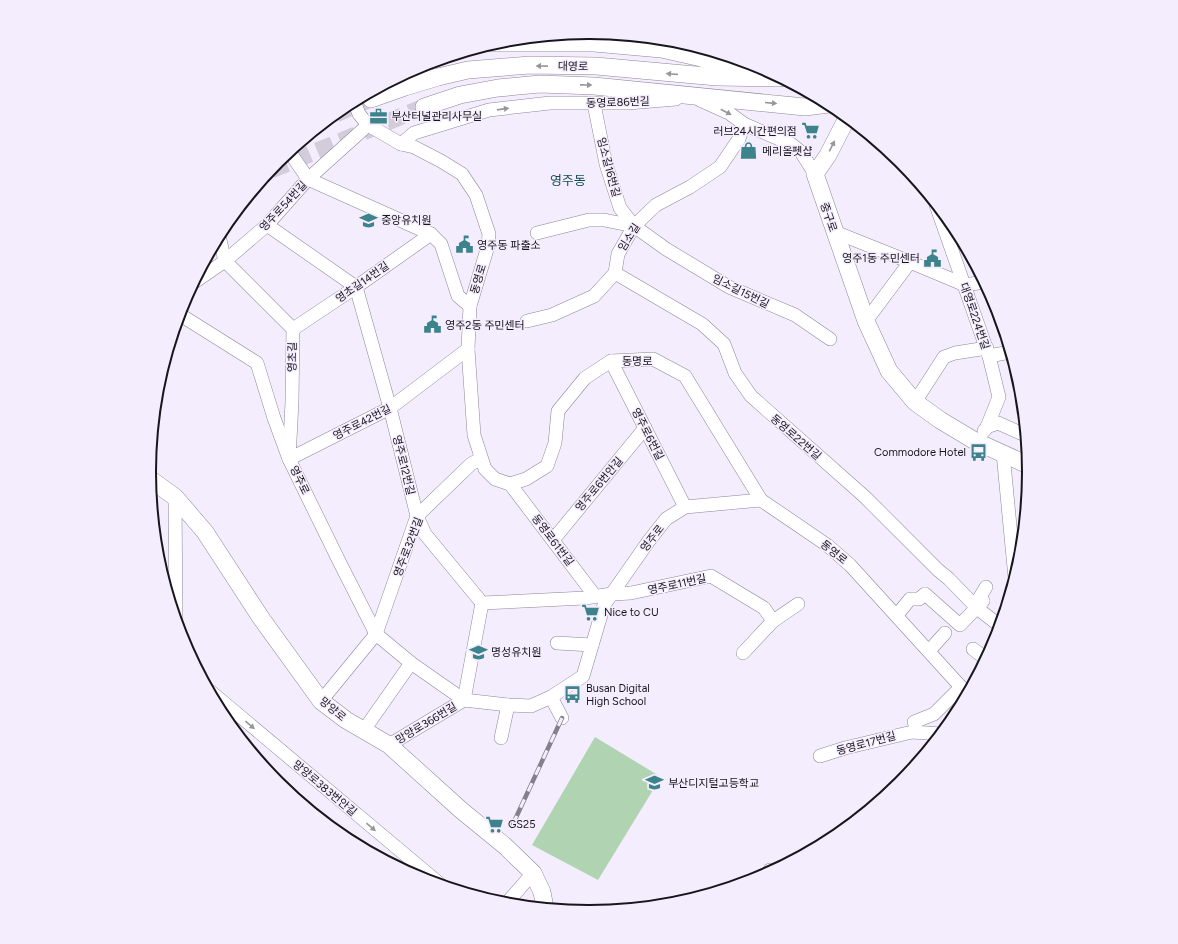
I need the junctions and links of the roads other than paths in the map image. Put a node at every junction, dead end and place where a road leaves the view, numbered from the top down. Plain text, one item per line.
1 (593, 39) edge
2 (596, 39) edge
3 (531, 43) edge
4 (687, 57) junction
5 (691, 75) junction
6 (767, 77) edge
7 (755, 78) junction
8 (374, 96) tunnel mouth
9 (692, 96) junction
10 (361, 104) edge
11 (594, 104) junction
12 (819, 105) edge
13 (424, 107) tunnel mouth
14 (845, 122) edge
15 (744, 124) junction
16 (368, 125) junction
17 (401, 144) junction
18 (292, 157) edge
19 (815, 174) junction
20 (308, 179) junction
21 (942, 220) edge
22 (267, 225) junction
23 (634, 226) junction
24 (835, 232) junction
25 (536, 233) dead end
26 (431, 234) junction
27 (221, 244) edge
28 (225, 261) junction
29 (910, 262) junction
30 (615, 273) junction
31 (203, 276) edge
32 (978, 283) edge
33 (965, 285) junction
34 (356, 287) junction
35 (470, 306) junction
36 (185, 318) edge
37 (527, 321) dead end
38 (866, 321) junction
39 (293, 329) junction
40 (830, 339) dead end
41 (468, 350) junction
42 (988, 352) junction
43 (1005, 352) edge
44 (610, 361) junction
45 (915, 402) junction
46 (390, 408) junction
47 (987, 427) junction
48 (645, 428) junction
49 (1020, 433) edge
50 (976, 441) junction
51 (1003, 453) junction
52 (289, 459) junction
53 (480, 459) junction
54 (1022, 462) edge
55 (156, 484) edge
56 (510, 484) junction
57 (175, 497) junction
58 (761, 500) junction
59 (685, 507) junction
60 (417, 516) junction
61 (552, 540) junction
62 (1013, 559) edge
63 (986, 587) dead end
64 (612, 594) junction
65 (596, 596) junction
66 (176, 600) edge
67 (482, 603) junction
68 (798, 604) dead end
69 (977, 608) junction
70 (896, 615) junction
71 (773, 621) junction
72 (995, 622) edge
73 (945, 633) dead end
74 (376, 634) junction
75 (557, 643) dead end
76 (592, 645) junction
77 (973, 649) dead end
78 (929, 651) junction
79 (743, 653) dead end
80 (981, 655) edge
81 (411, 663) junction
82 (963, 692) edge
83 (961, 693) edge
84 (551, 697) junction
85 (464, 700) junction
86 (222, 701) edge
87 (321, 701) junction
88 (508, 705) junction
89 (562, 718) dead end
90 (913, 727) junction
91 (364, 730) junction
92 (935, 733) edge
93 (501, 738) dead end
94 (389, 745) junction
95 (820, 756) dead end
96 (533, 873) junction
97 (428, 874) edge
98 (511, 898) edge
99 (544, 902) edge

1 - 3 street
2 - 4 street
4 - 5 street
4 - 7 street
5 - 7 main road, 대영로
5 -> 8 main road, 대영로
6 - 7 main road, 대영로
9 - 11 street, 동영로86번길
9 -> 12 main road, 대영로
13 -> 9 main road, 대영로
9 -> 15 street
10 - 16 street, 동영로
17 -> 11 street, 동영로86번길
11 - 23 street, 임소길16번길
19 -> 14 main road
15 - 19 street
15 - 23 street, 임소길
16 - 17 street, 동영로
16 - 20 street, 영주로54번길
17 - 35 street, 동영로
18 - 20 street
19 - 24 main road, 중구로
20 - 22 street, 영주로54번길
20 - 26 street
21 - 33 street, 대영로224번길
22 - 28 street, 영주로54번길
22 - 34 street
23 - 25 street
23 - 30 street, 임소길
23 - 40 street, 임소길15번길
24 - 29 street
24 - 38 main road, 중구로
26 - 34 street, 영초길14번길
26 - 35 street
27 - 28 street
28 - 31 street, 영주로54번길
28 - 39 street, 영초길
29 - 33 street
29 - 38 street
30 - 37 street
30 - 69 street, 동영로22번길
32 - 33 street
33 - 42 street, 대영로224번길
34 - 39 street, 영초길14번길
34 - 46 street, 영주로12번길
35 - 41 street, 동영로
36 - 52 street, 영주로
38 - 45 main road, 중구로
39 - 52 street, 영초길
41 - 46 street, 영주로42번길
41 - 53 street, 동영로
42 - 43 street
42 - 45 street
42 - 47 street, 대영로224번길
44 - 48 street, 영주로6번길
44 - 56 street, 동명로
44 - 58 street, 동명로
45 - 50 main road, 중구로
46 - 52 street, 영주로42번길
46 - 60 street, 영주로12번길
47 - 49 street
47 - 50 street, 대영로224번길
48 - 59 street, 영주로6번길
48 - 61 street, 영주로6번안길
50 - 51 main road, 중구로
51 - 54 main road, 중구로
51 - 62 street
52 - 74 street, 영주로
53 - 56 street, 동영로
53 - 60 street, 영주로32번길
55 - 57 main road, 망양로
56 - 61 street, 동영로61번길
57 - 66 street
57 - 87 main road, 망양로
58 - 59 street, 영주로
58 - 70 street, 동영로
59 - 64 street, 영주로
60 - 67 street, 영주로12번길
60 - 74 street, 영주로32번길
61 - 65 street, 동영로61번길
63 - 69 street
64 - 65 street
64 - 71 street, 영주로11번길
64 - 76 street, 영주로
65 - 67 street
67 - 85 street
68 - 71 street
69 - 70 street
69 - 72 street, 동영로22번길
70 - 78 street, 동영로
71 - 79 street
73 - 78 street
74 - 81 street, 영주로
74 - 87 street
75 - 76 street
76 - 84 street, 영주로
77 - 80 street
78 - 82 street, 동영로
81 - 85 street, 영주로
81 - 91 street
83 - 90 street
84 - 88 street, 영주로
84 - 89 street
85 - 88 street, 영주로
85 - 94 street, 망양로366번길
86 -> 97 street, 망양로383번안길
87 - 91 main road, 망양로
88 - 93 street
90 - 92 street
90 - 95 street, 동영로17번길
91 - 94 main road, 망양로
94 - 96 main road, 망양로
96 - 98 street
96 - 99 main road, 망양로

